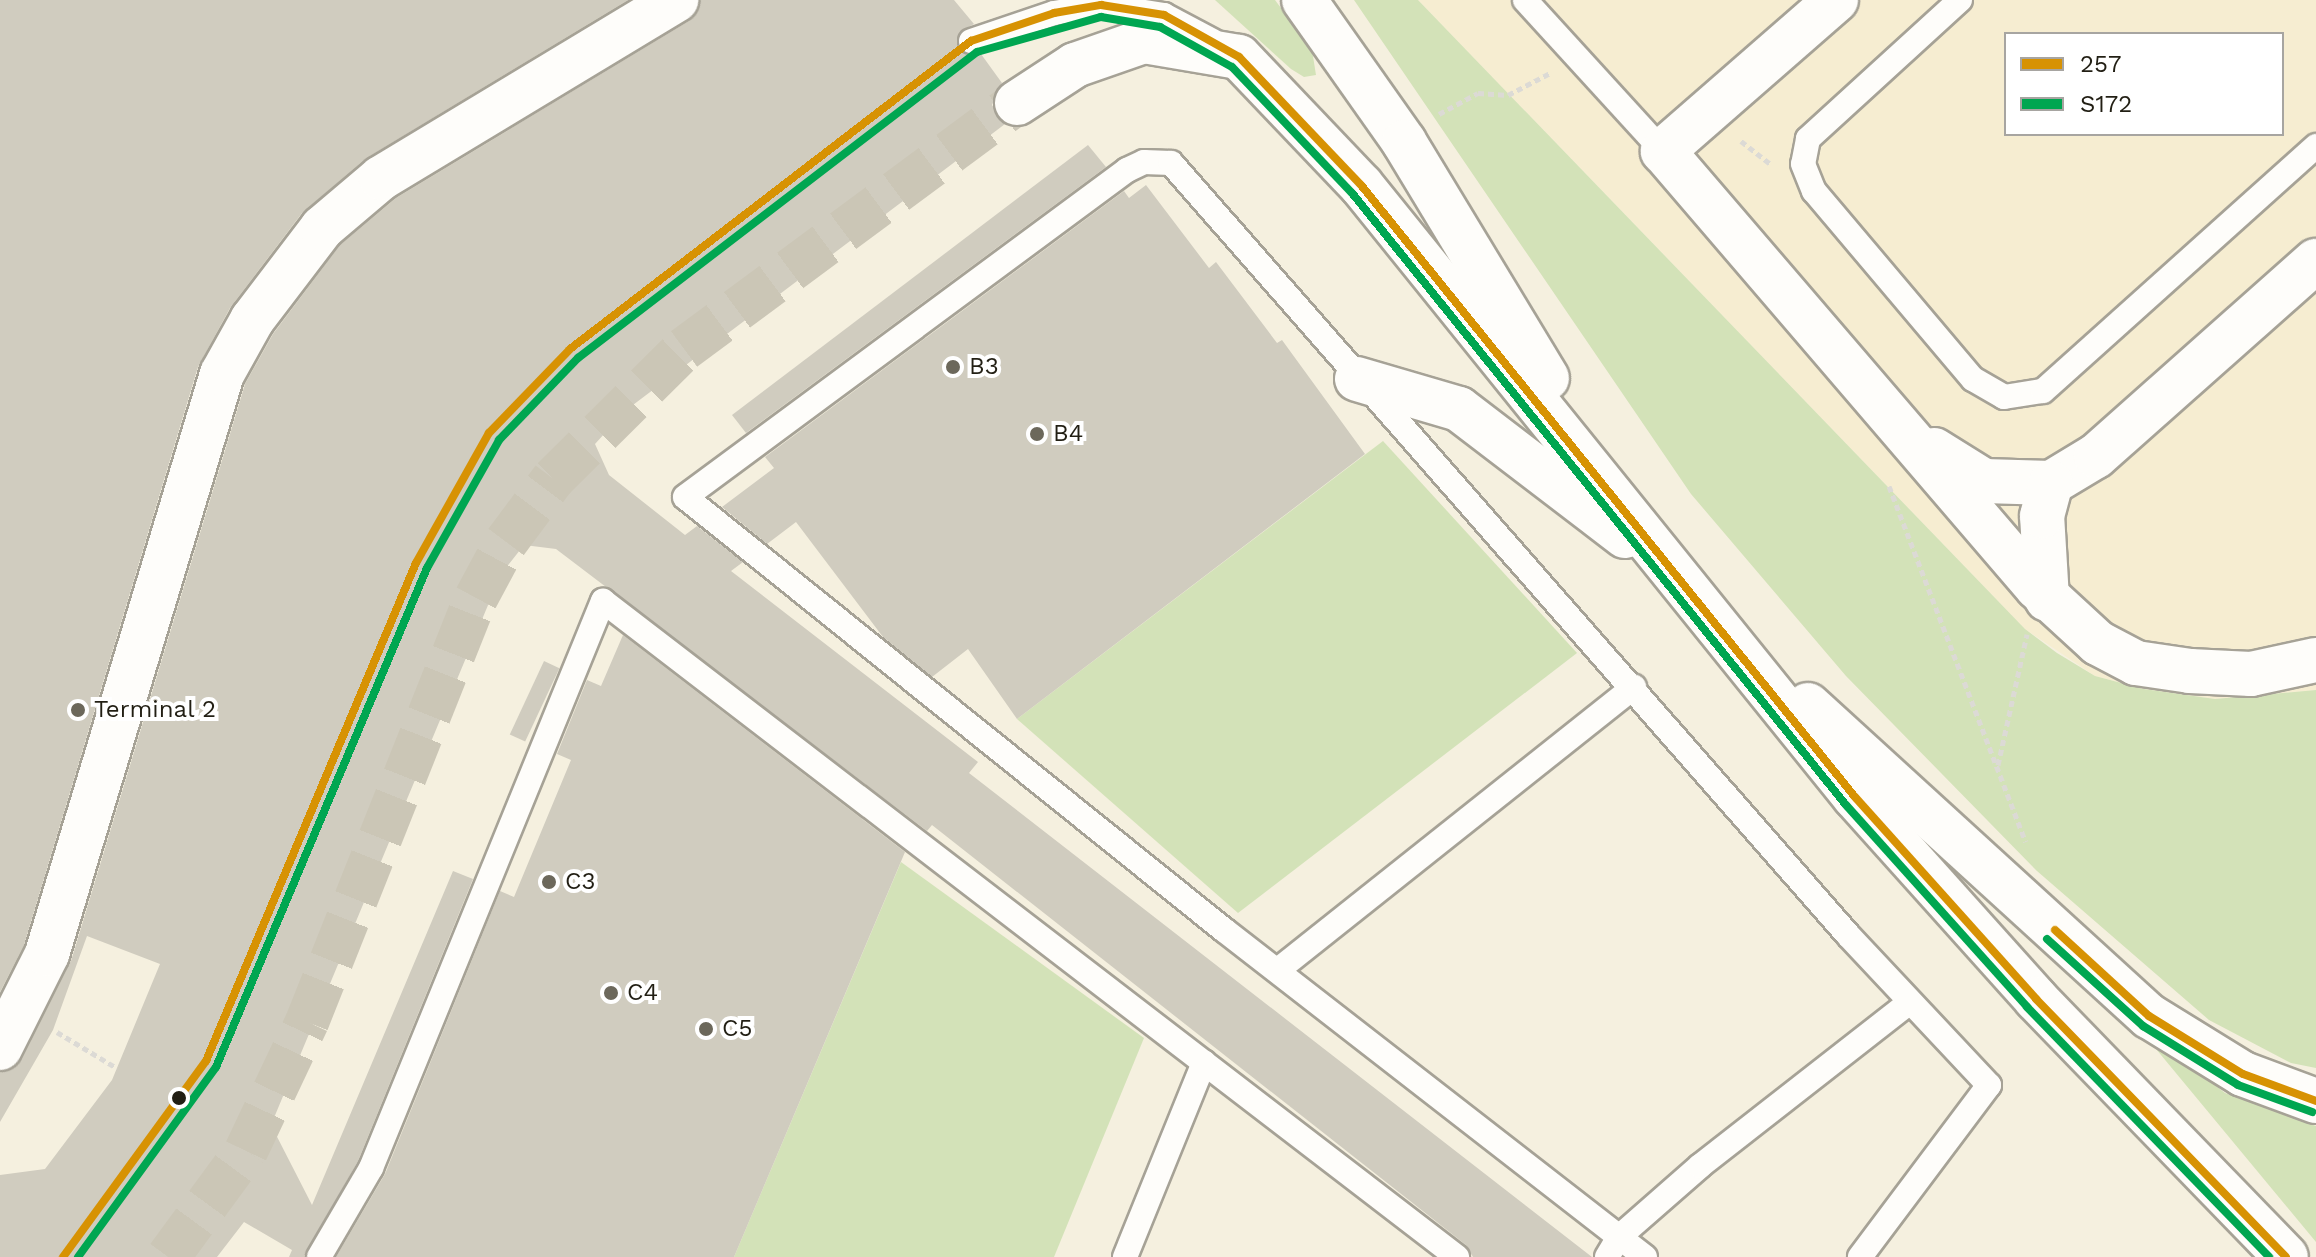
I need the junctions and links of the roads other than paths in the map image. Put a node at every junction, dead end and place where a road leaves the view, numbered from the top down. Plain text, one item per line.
1 (676, 0) edge
2 (1304, 0) edge
3 (1525, 0) edge
4 (1836, 0) edge
5 (1960, 0) edge
6 (971, 41) dead end
7 (1239, 57) junction
8 (1017, 103) tunnel mouth
9 (2316, 146) edge
10 (1663, 151) junction
11 (2316, 261) edge
12 (1357, 379) junction
13 (1903, 428) junction
14 (2051, 483) junction
15 (1642, 531) junction
16 (1678, 576) junction
17 (2042, 593) junction
18 (1706, 610) junction
19 (2316, 660) edge
20 (1634, 687) junction
21 (1278, 970) junction
22 (1910, 1002) junction
23 (0, 1048) edge
24 (1204, 1062) junction
25 (2316, 1101) edge
26 (1613, 1247) edge
27 (319, 1257) edge
28 (1125, 1257) edge
29 (1457, 1257) edge
30 (1645, 1257) edge
31 (1860, 1257) edge
32 (2286, 1257) edge

1 - 23 street
2 - 15 street
3 - 10 lane
4 - 10 street
5 - 9 lane
6 - 7 lane
7 - 8 street
7 - 15 street
10 - 13 street
11 - 14 street
12 - 16 street
12 - 20 lane
12 - 21 lane
13 - 14 street
13 - 17 street
14 - 17 street
15 - 16 street
16 - 18 street
17 - 19 street
18 - 25 street
18 - 32 street
20 - 21 lane
20 - 22 lane
21 - 26 lane
22 - 26 lane
22 - 31 lane
24 - 27 lane
24 - 28 lane
24 - 29 lane
26 - 30 lane

